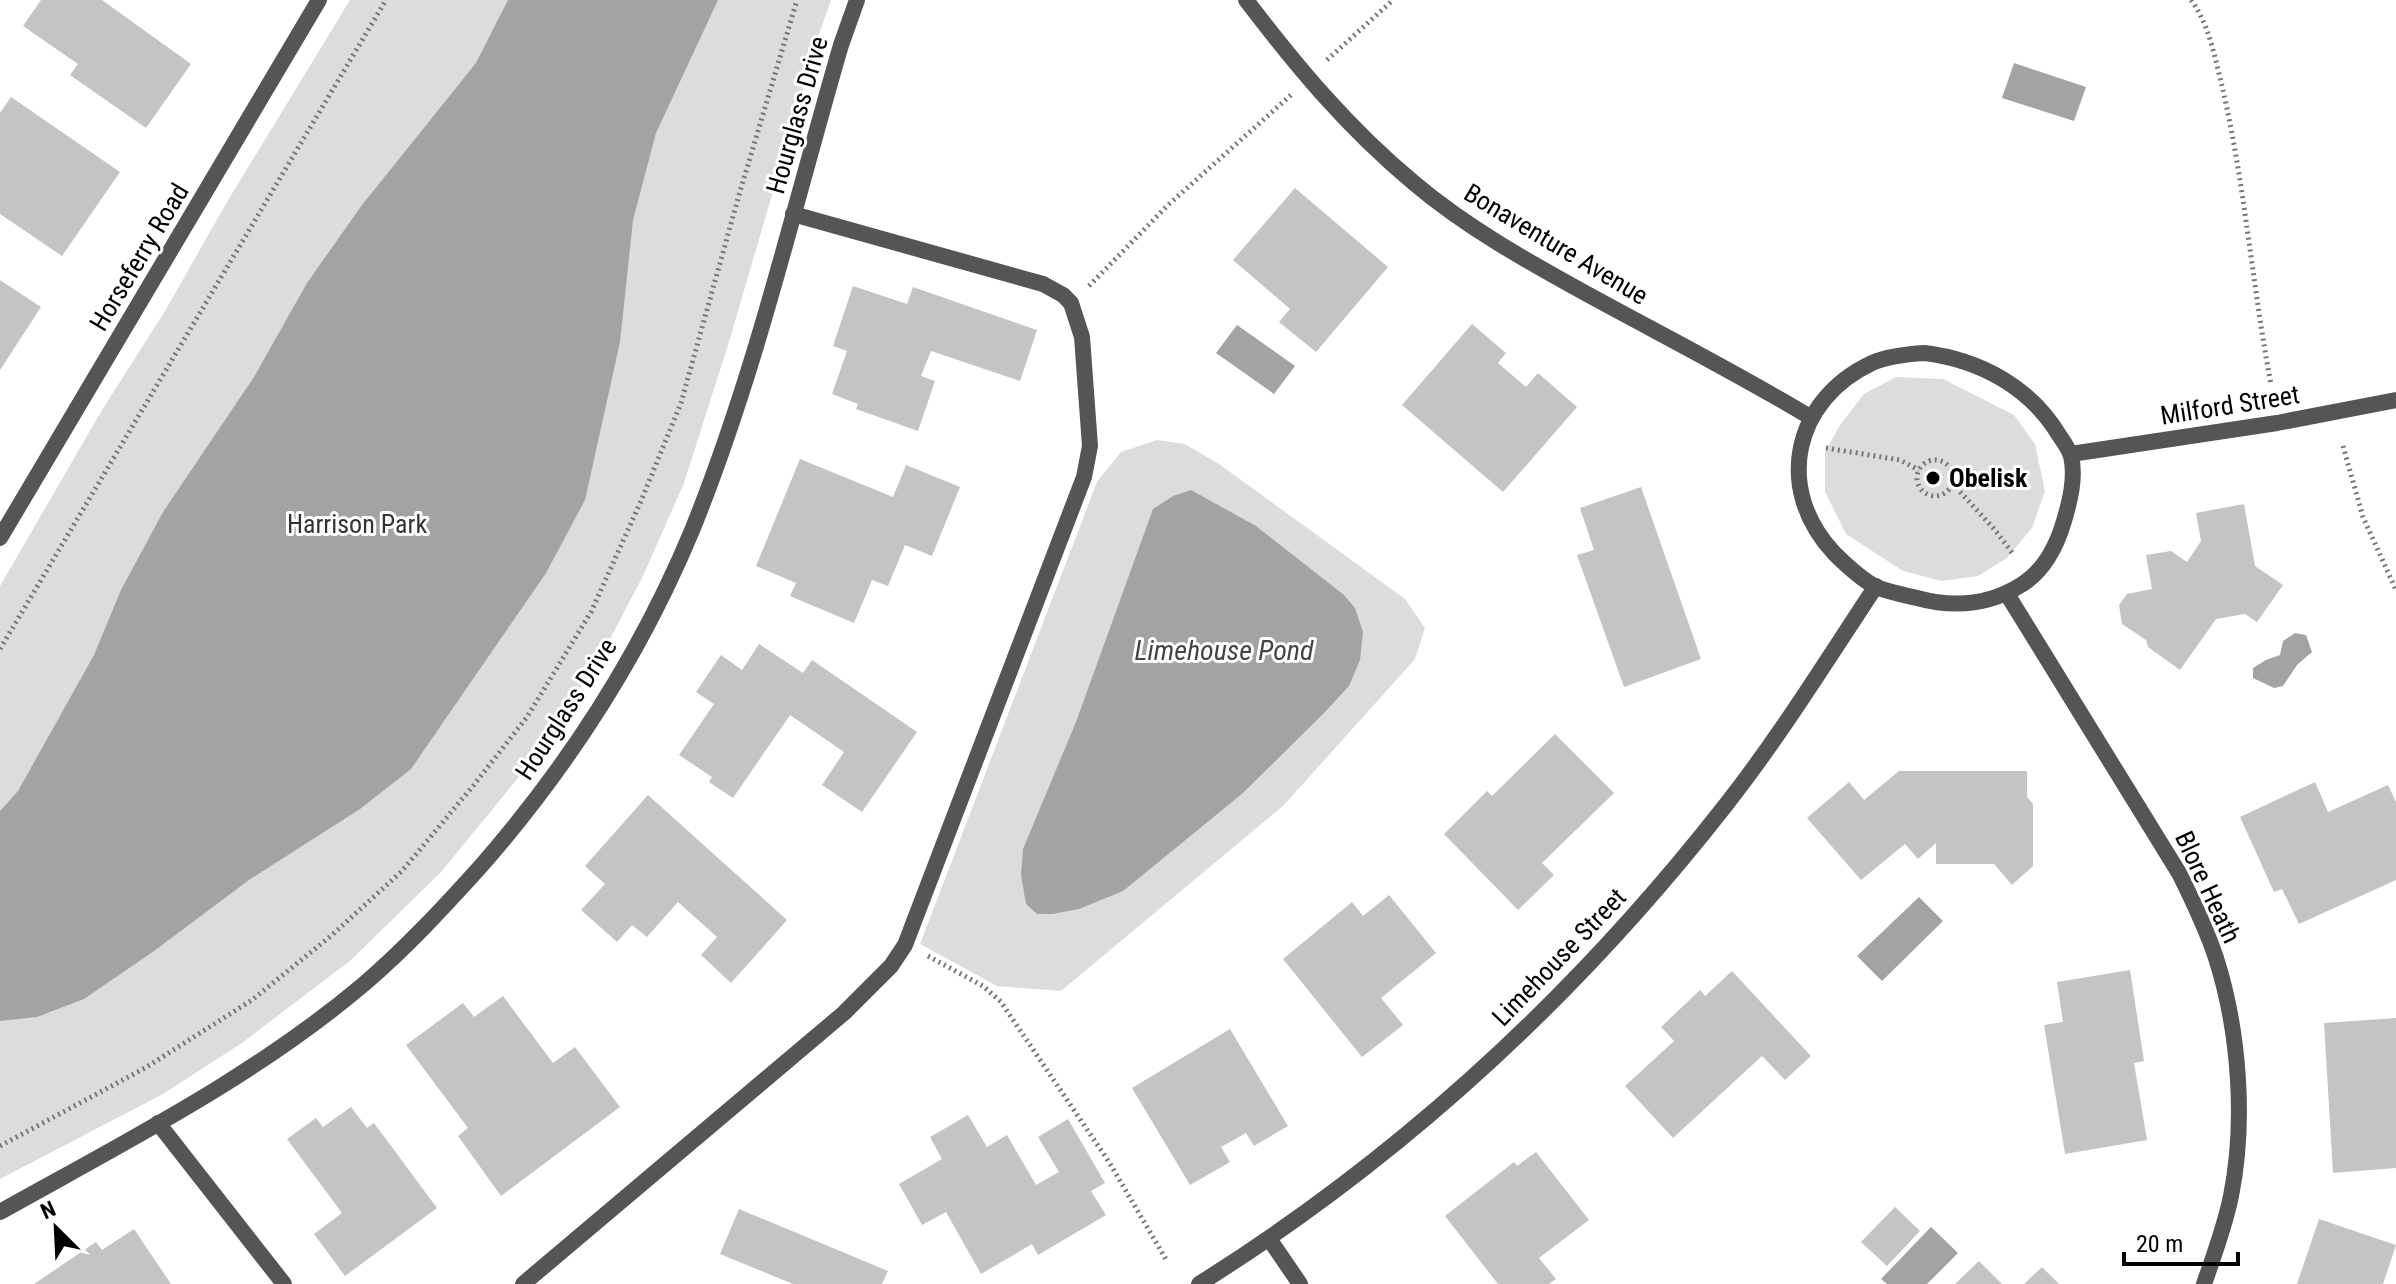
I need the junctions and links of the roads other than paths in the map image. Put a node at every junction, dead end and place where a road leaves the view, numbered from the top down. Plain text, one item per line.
1 (319, 0) edge
2 (857, 0) edge
3 (1246, 0) edge
4 (793, 214) junction
5 (2396, 400) edge
6 (1810, 417) junction
7 (2071, 454) junction
8 (0, 538) edge
9 (1876, 586) junction
10 (2007, 594) junction
11 (158, 1123) junction
12 (0, 1212) edge
13 (1270, 1240) junction
14 (284, 1284) edge
15 (523, 1284) edge
16 (1199, 1284) edge
17 (1300, 1284) edge
18 (2204, 1284) edge

1 - 8 street, Horseferry Road
2 - 4 street, Hourglass Drive
3 - 6 street, Bonaventure Avenue
4 - 11 street, Hourglass Drive
4 - 15 street
5 - 7 street, Milford Street
6 - 7 street
6 - 9 street
7 - 10 street
9 - 10 street
9 - 13 street, Limehouse Street
10 - 18 street, Blore Heath
11 - 12 street, Hourglass Drive
11 - 14 street
13 - 16 street, Limehouse Street
13 - 17 street

